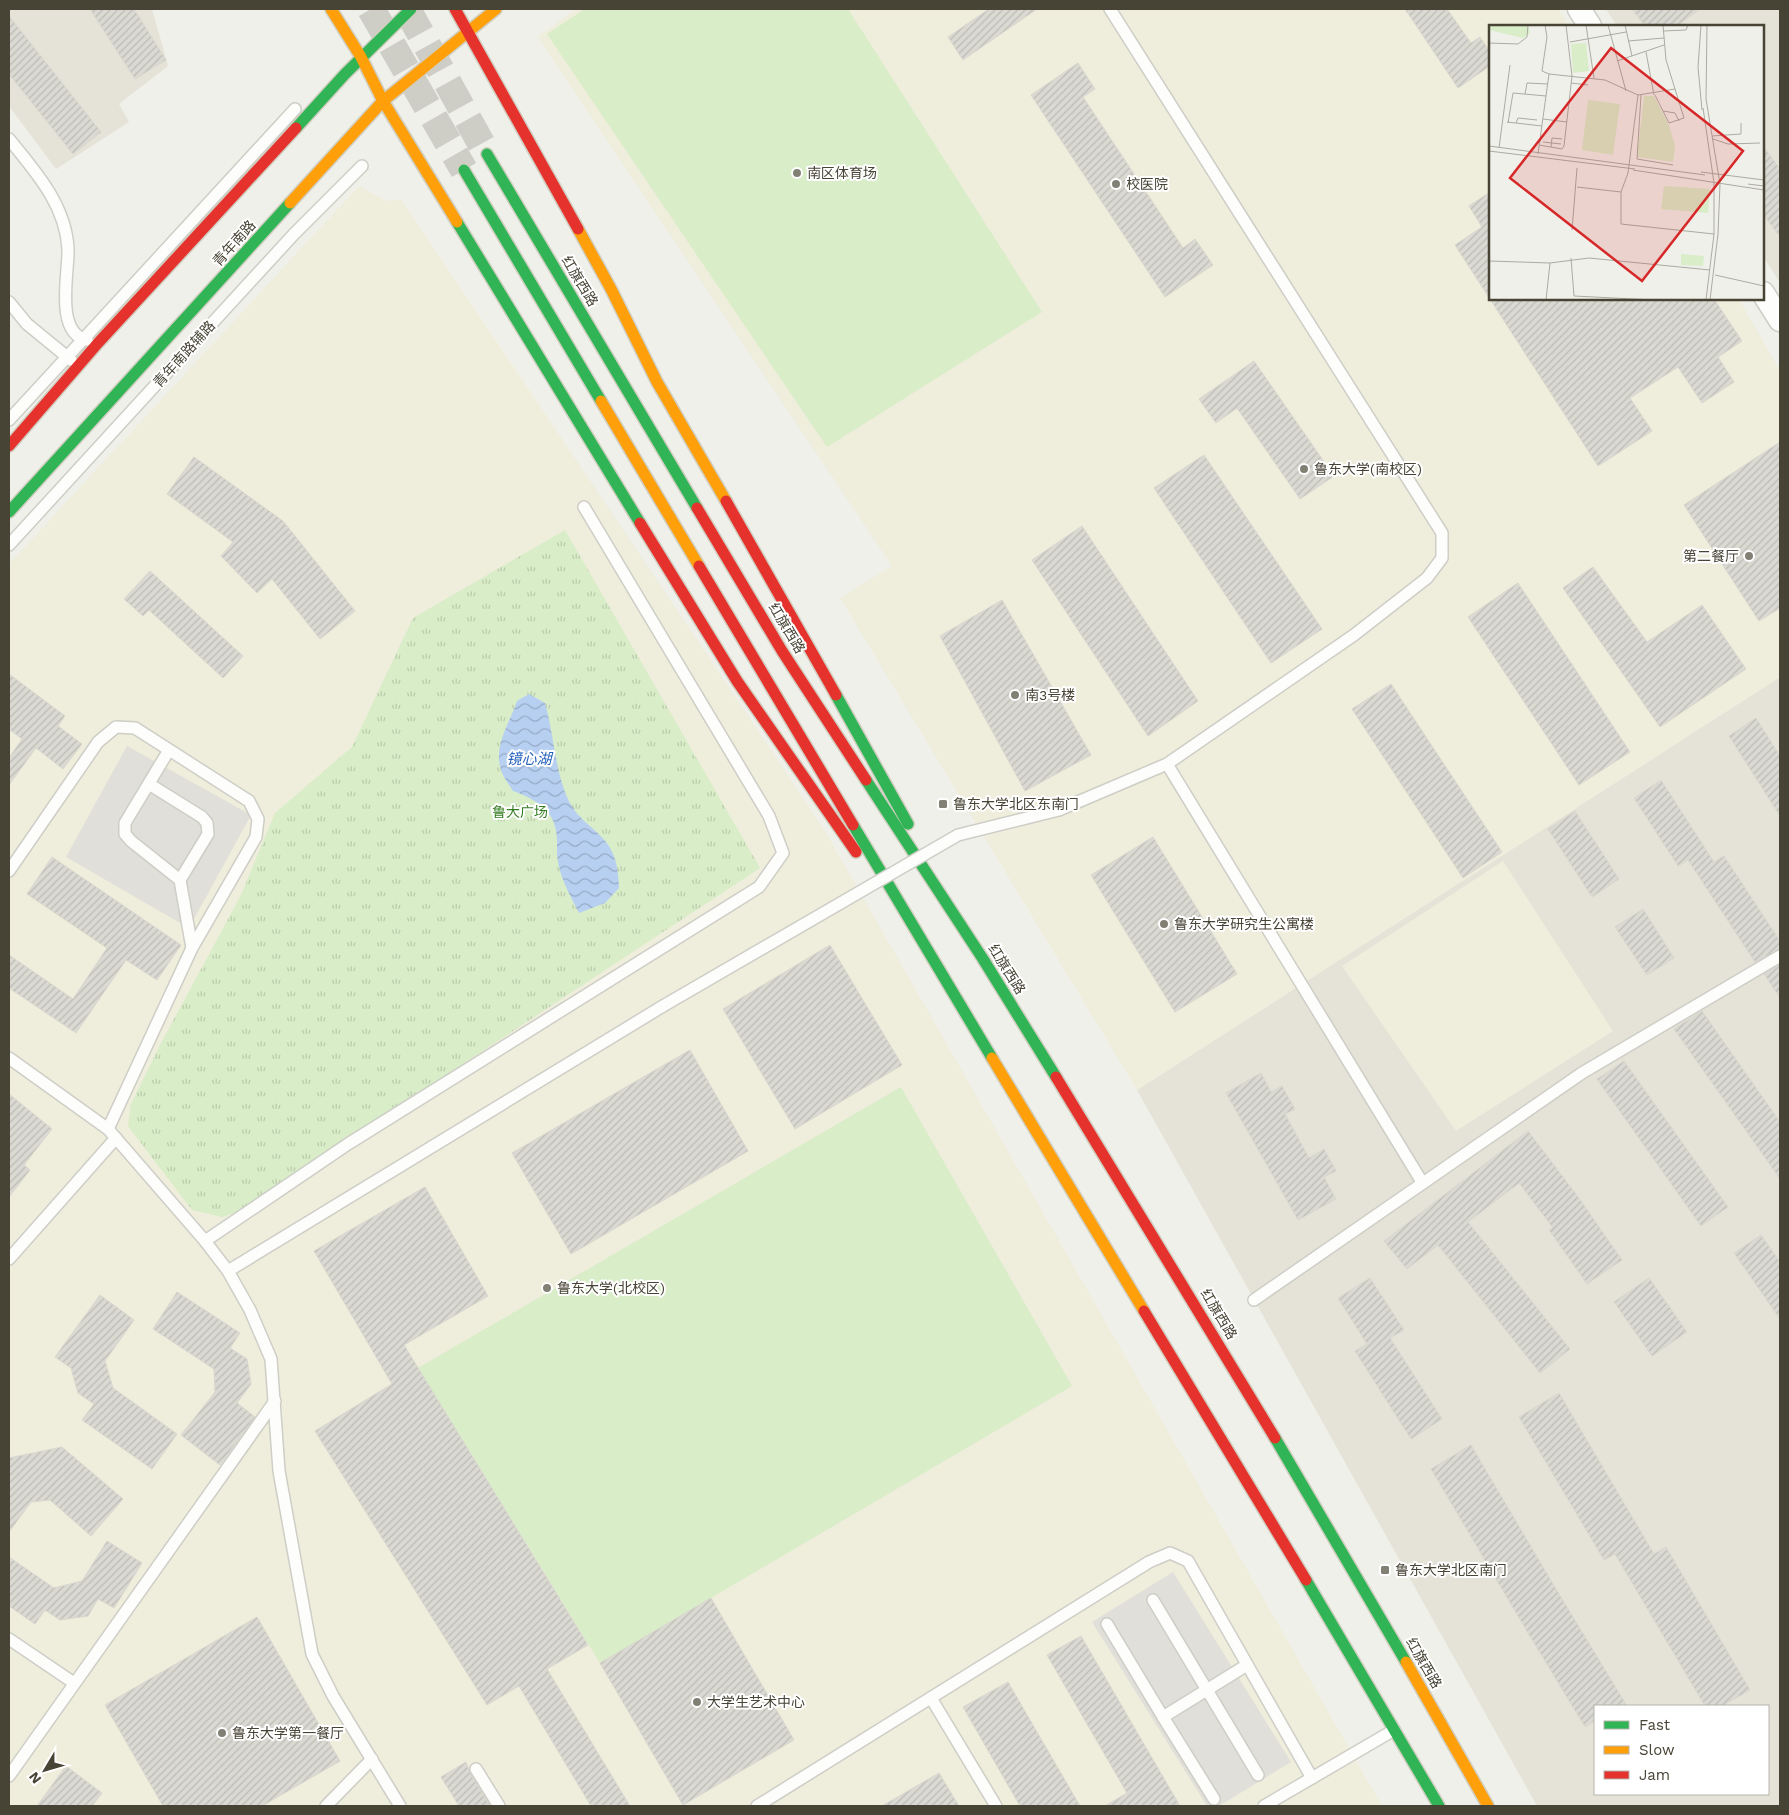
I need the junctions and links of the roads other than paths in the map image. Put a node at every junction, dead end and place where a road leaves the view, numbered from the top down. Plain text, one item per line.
1 (331, 9) edge
2 (411, 9) edge
3 (455, 9) edge
4 (496, 9) edge
5 (1110, 9) edge
6 (1579, 9) edge
7 (1589, 25) edge
8 (468, 30) junction
9 (361, 57) junction
10 (345, 74) junction
11 (383, 101) junction
12 (9, 139) edge
13 (487, 154) tunnel mouth
14 (362, 166) dead end
15 (464, 170) tunnel mouth
16 (1764, 295) edge
17 (9, 302) edge
18 (1780, 320) edge
19 (82, 339) junction
20 (98, 343) junction
21 (67, 356) junction
22 (78, 367) junction
23 (9, 420) edge
24 (9, 446) edge
25 (584, 507) dead end
26 (9, 512) edge
27 (9, 545) edge
28 (169, 750) junction
29 (1167, 764) junction
30 (149, 784) junction
31 (9, 871) edge
32 (180, 880) junction
33 (192, 948) junction
34 (1780, 956) edge
35 (983, 959) junction
36 (943, 977) junction
37 (9, 1058) edge
38 (112, 1133) junction
39 (1422, 1182) junction
40 (205, 1241) junction
41 (9, 1259) edge
42 (228, 1271) junction
43 (1254, 1300) dead end
44 (275, 1401) junction
45 (1154, 1600) dead end
46 (1107, 1624) dead end
47 (9, 1639) edge
48 (1247, 1665) junction
49 (74, 1683) junction
50 (1207, 1690) junction
51 (931, 1698) junction
52 (1163, 1717) junction
53 (1396, 1729) junction
54 (372, 1759) junction
55 (476, 1769) dead end
56 (1258, 1775) dead end
57 (9, 1776) edge
58 (1312, 1778) junction
59 (1214, 1799) dead end
60 (326, 1806) edge
61 (400, 1806) edge
62 (498, 1806) edge
63 (757, 1806) edge
64 (996, 1806) edge
65 (1264, 1806) edge
66 (1438, 1806) edge
67 (1488, 1806) edge

1 - 9 main road
2 - 9 main road
3 - 8 main road
4 - 8 main road, 青年南路
5 - 29 lane
6 - 7 street
8 - 11 main road, 青年南路
8 - 35 main road
9 - 10 main road
9 - 11 main road
10 - 19 lane
10 - 20 main road
11 - 26 main road, 青年南路
11 - 36 main road
12 - 19 lane
13 - 35 main road, 红旗西路
14 - 27 lane, 青年南路辅路
15 - 36 main road
16 - 18 street
17 - 21 lane
19 - 20 lane
19 - 21 lane
20 - 22 main road
21 - 22 lane
21 - 23 lane
22 - 24 main road
25 - 40 lane
28 - 30 lane
28 - 31 lane
28 - 33 lane
29 - 39 lane
29 - 42 lane, bridge
30 - 32 lane
30 - 32 lane
32 - 33 lane
33 - 38 lane
34 - 39 lane
35 - 67 main road, 红旗西路
36 - 53 main road
37 - 38 lane
38 - 40 lane
38 - 41 lane
39 - 43 lane
40 - 42 lane
42 - 44 lane
44 - 49 lane
44 - 54 lane
45 - 50 lane
46 - 52 lane
47 - 49 lane
48 - 50 lane
48 - 51 lane
48 - 58 lane
49 - 57 lane
50 - 52 lane
50 - 56 lane
51 - 63 lane
51 - 64 lane
52 - 59 lane
53 - 58 lane
53 - 66 main road
54 - 60 lane
54 - 61 lane
55 - 62 lane
58 - 65 lane

